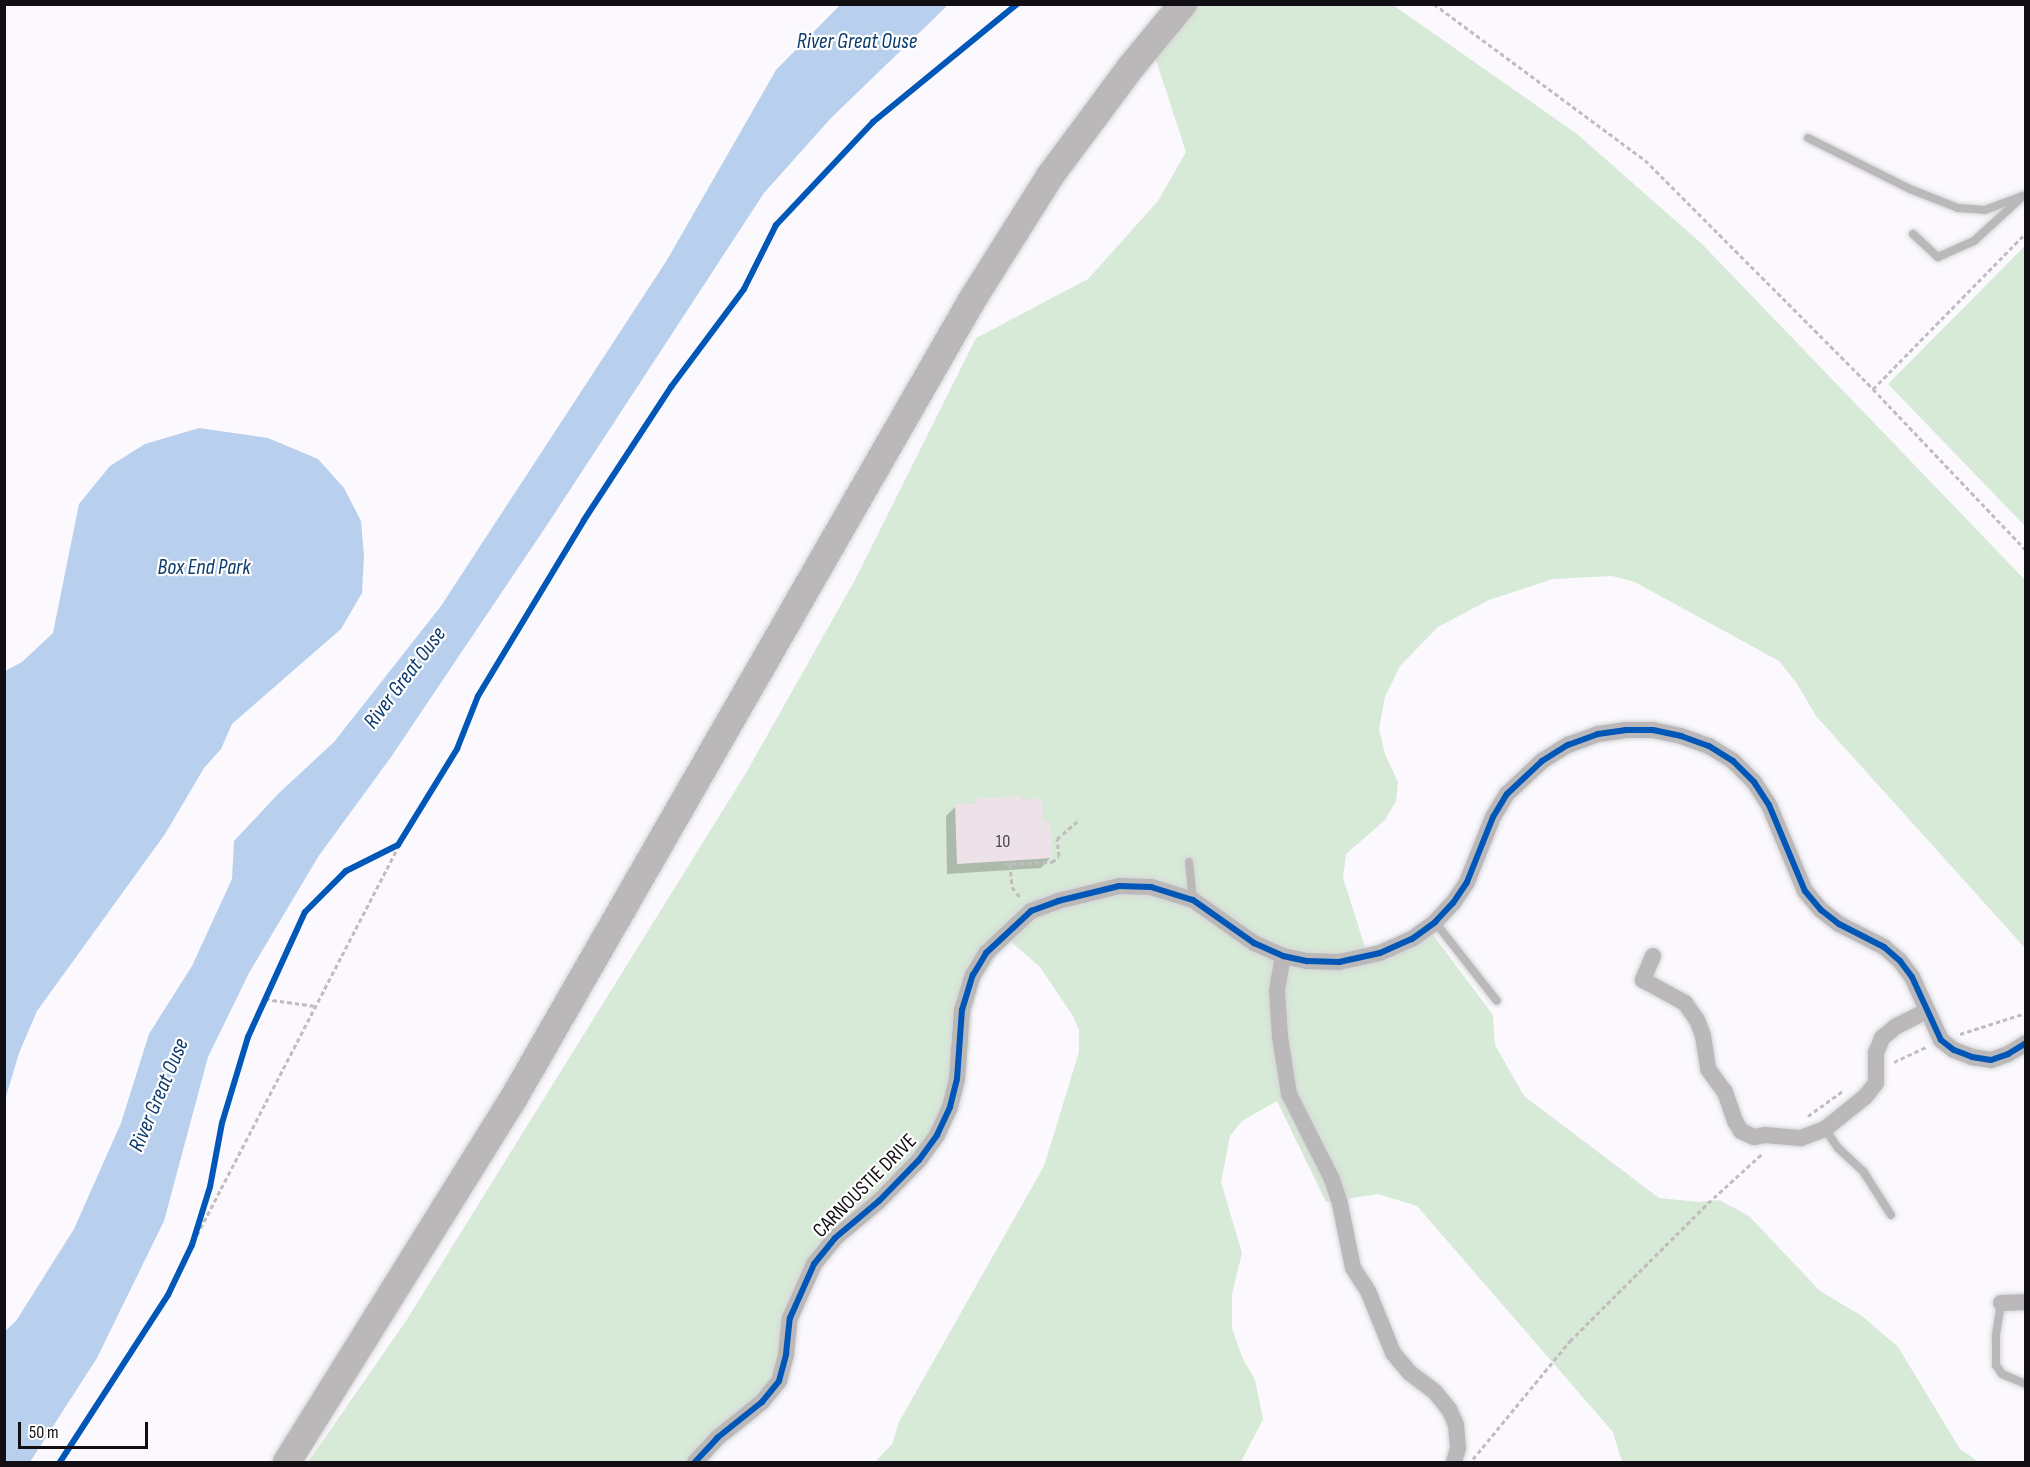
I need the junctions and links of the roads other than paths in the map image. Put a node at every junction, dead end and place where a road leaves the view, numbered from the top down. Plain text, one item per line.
1 (1182, 4) edge
2 (1808, 138) dead end
3 (2025, 194) edge
4 (1913, 234) dead end
5 (1189, 862) dead end
6 (1193, 900) junction
7 (1435, 922) junction
8 (1283, 956) junction
9 (1653, 956) dead end
10 (1497, 1001) dead end
11 (1926, 1011) junction
12 (2025, 1043) edge
13 (1825, 1129) junction
14 (1891, 1215) dead end
15 (2025, 1302) edge
16 (2001, 1303) joint
17 (2025, 1384) edge
18 (286, 1462) edge
19 (695, 1462) edge
20 (1454, 1462) edge

1 - 18 highway
2 - 3 lane
3 - 4 lane
5 - 6 lane
6 - 8 street, CARNOUSTIE DRIVE
6 - 19 street, CARNOUSTIE DRIVE
7 - 8 street, CARNOUSTIE DRIVE
7 - 10 lane
7 - 11 street, CARNOUSTIE DRIVE
8 - 20 street
9 - 13 street
11 - 12 street, CARNOUSTIE DRIVE
11 - 13 street
13 - 14 lane
15 - 16 street
16 - 17 lane

